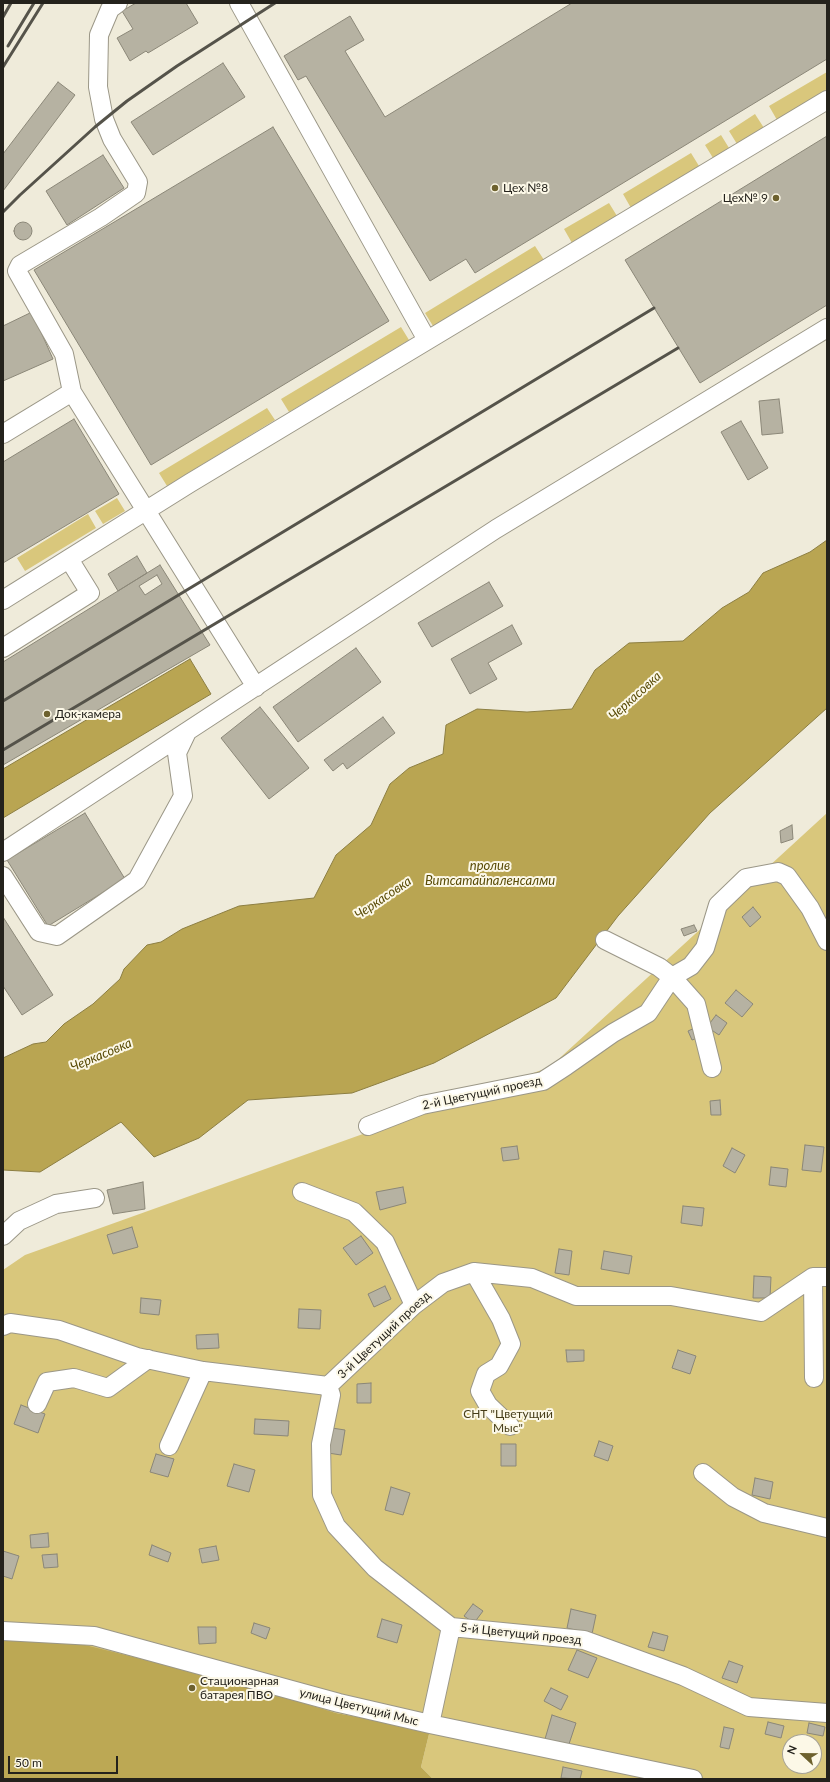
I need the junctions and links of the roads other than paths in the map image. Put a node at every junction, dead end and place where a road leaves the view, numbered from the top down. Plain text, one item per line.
1 (118, 3) edge
2 (239, 3) edge
3 (827, 100) edge
4 (827, 328) edge
5 (427, 340) junction
6 (72, 392) junction
7 (3, 434) edge
8 (146, 510) junction
9 (69, 559) junction
10 (3, 600) edge
11 (3, 648) edge
12 (256, 687) junction
13 (188, 731) junction
14 (3, 852) edge
15 (3, 876) edge
16 (605, 940) dead end
17 (827, 941) edge
18 (672, 976) junction
19 (712, 1068) dead end
20 (368, 1126) dead end
21 (302, 1192) dead end
22 (95, 1198) dead end
23 (3, 1236) edge
24 (474, 1272) junction
25 (820, 1277) edge
26 (414, 1305) junction
27 (3, 1326) edge
28 (148, 1359) junction
29 (202, 1371) junction
30 (814, 1378) dead end
31 (328, 1386) junction
32 (37, 1404) dead end
33 (510, 1426) dead end
34 (169, 1446) dead end
35 (703, 1473) dead end
36 (827, 1528) edge
37 (451, 1627) junction
38 (3, 1631) edge
39 (827, 1713) edge
40 (430, 1724) junction
41 (693, 1779) edge

1 - 6 street
2 - 5 street
3 - 5 street
4 - 12 street
5 - 8 street
6 - 7 street
6 - 8 street
8 - 9 street
8 - 12 street
9 - 10 street
9 - 11 street
12 - 13 street
13 - 14 street
13 - 15 street
16 - 18 street
17 - 18 street, 2-й Цветущий проезд
18 - 19 street
18 - 20 street, 2-й Цветущий проезд
21 - 26 street
22 - 23 street
24 - 25 street, 3-й Цветущий проезд
24 - 26 street, 3-й Цветущий проезд
24 - 33 street
25 - 30 street
26 - 31 street, 3-й Цветущий проезд
27 - 28 street, 3-й Цветущий проезд
28 - 29 street, 3-й Цветущий проезд
28 - 32 street
29 - 31 street, 3-й Цветущий проезд
29 - 34 street
31 - 37 street, 5-й Цветущий проезд
35 - 36 street
37 - 39 street, 5-й Цветущий проезд
37 - 40 street
38 - 40 street, улица Цветущий Мыс
40 - 41 street, улица Цветущий Мыс

